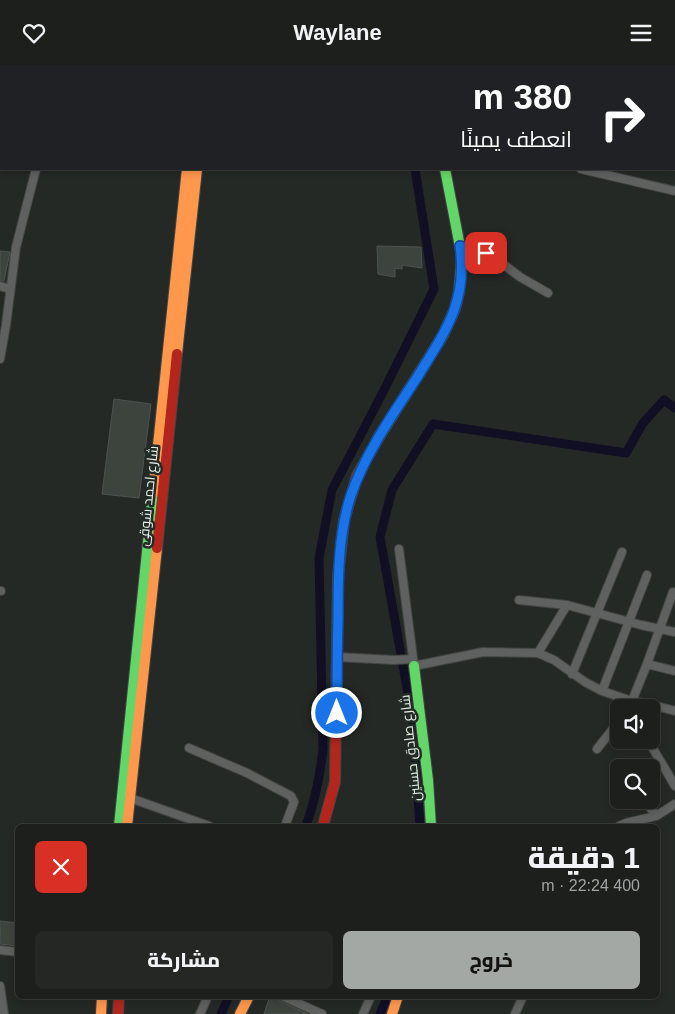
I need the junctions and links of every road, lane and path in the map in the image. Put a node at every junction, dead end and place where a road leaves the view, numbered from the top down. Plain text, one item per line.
1 (36, 170) edge
2 (187, 170) edge
3 (197, 170) edge
4 (445, 170) edge
5 (594, 170) edge
6 (606, 171) edge
7 (675, 191) edge
8 (460, 246) junction
9 (0, 285) edge
10 (10, 289) junction
11 (548, 293) dead end
12 (3, 324) edge
13 (0, 359) edge
14 (399, 549) dead end
15 (622, 552) dead end
16 (647, 575) dead end
17 (673, 592) dead end
18 (519, 600) dead end
19 (567, 605) junction
20 (597, 613) junction
21 (629, 622) junction
22 (660, 629) junction
23 (675, 632) edge
24 (538, 653) junction
25 (337, 657) junction
26 (411, 661) junction
27 (647, 664) junction
28 (675, 671) edge
29 (572, 674) junction
30 (602, 691) junction
31 (619, 699) edge
32 (632, 699) edge
33 (660, 707) edge
34 (675, 711) edge
35 (610, 732) edge
36 (189, 748) dead end
37 (597, 749) dead end
38 (653, 749) edge
39 (675, 786) edge
40 (130, 798) junction
41 (675, 804) edge
42 (651, 809) edge
43 (656, 816) junction
44 (119, 824) edge
45 (127, 824) edge
46 (202, 824) edge
47 (286, 824) edge
48 (324, 824) edge
49 (431, 824) edge
50 (624, 824) edge
51 (0, 950) edge
52 (15, 952) edge
53 (0, 986) edge
54 (102, 999) edge
55 (119, 999) edge
56 (207, 999) edge
57 (248, 999) edge
58 (289, 999) edge
59 (370, 999) edge
60 (397, 999) edge
61 (522, 999) edge
62 (2, 1008) edge
63 (101, 1014) edge
64 (118, 1014) edge
65 (200, 1014) edge
66 (240, 1014) edge
67 (322, 1014) edge
68 (363, 1014) edge
69 (392, 1014) edge
70 (516, 1014) edge

1 - 10 street
2 - 44 main road, شارع احمد شوقى
3 - 40 main road, شارع احمد شوقى
4 - 8 main road
5 - 6 street
6 - 7 street
8 - 11 street
8 - 25 main road
9 - 10 street
10 - 12 street
12 - 13 street
14 - 26 street
15 - 20 street
16 - 21 street
17 - 22 street
18 - 19 street
19 - 20 street
19 - 24 street
20 - 21 street
20 - 29 street
21 - 22 street
21 - 30 street
22 - 23 street
22 - 27 street
24 - 26 street
24 - 29 street
25 - 26 street
25 - 48 main road
26 - 49 main road, شارع صادق حسنين
27 - 28 street
27 - 32 street
29 - 30 street
30 - 31 street
33 - 34 street
35 - 37 street
36 - 47 street
38 - 39 street
40 - 45 main road, شارع احمد شوقى
40 - 46 street
41 - 43 street
42 - 43 street
43 - 50 street
51 - 52 street
53 - 62 street
54 - 63 main road
55 - 64 main road
56 - 65 street
57 - 66 main road
58 - 67 street
59 - 68 street
60 - 69 main road
61 - 70 street

